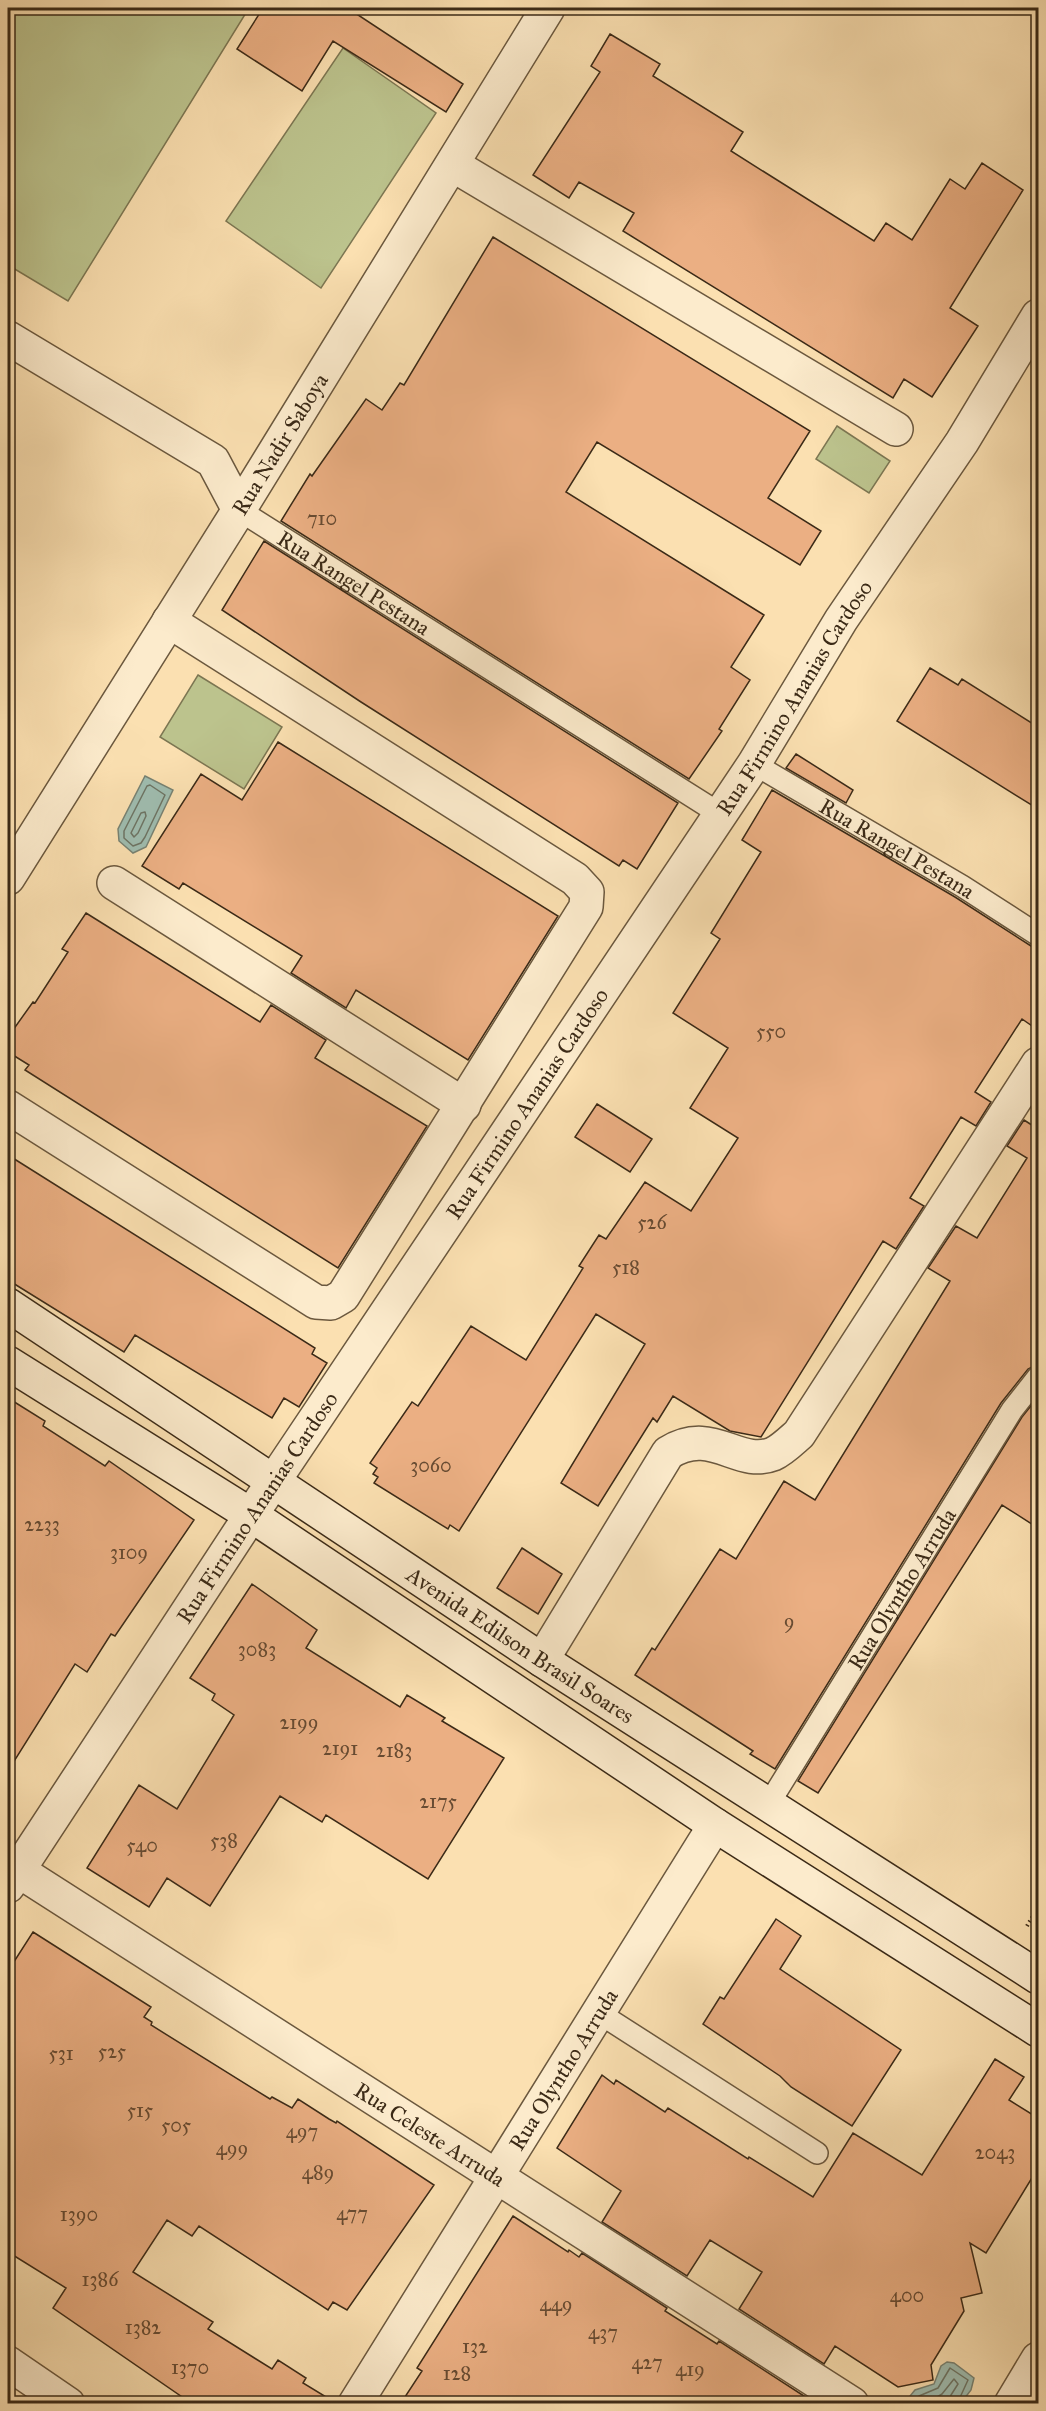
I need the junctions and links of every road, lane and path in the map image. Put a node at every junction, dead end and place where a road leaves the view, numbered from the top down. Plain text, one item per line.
1 (548, 8) edge
2 (453, 165) junction
3 (1038, 316) edge
4 (8, 338) edge
5 (897, 429) dead end
6 (239, 510) junction
7 (169, 621) junction
8 (754, 764) junction
9 (720, 814) junction
10 (8, 878) edge
11 (114, 883) dead end
12 (1038, 935) edge
13 (1038, 1064) edge
14 (464, 1105) junction
15 (8, 1107) edge
16 (8, 1305) edge
17 (8, 1363) edge
18 (1038, 1377) edge
19 (274, 1482) junction
20 (251, 1515) junction
21 (542, 1660) junction
22 (768, 1805) junction
23 (715, 1825) junction
24 (11, 1873) edge
25 (1038, 1977) edge
26 (599, 2013) junction
27 (1038, 2030) edge
28 (816, 2153) dead end
29 (497, 2179) junction
30 (1038, 2360) edge
31 (8, 2363) edge
32 (68, 2403) edge
33 (356, 2403) edge
34 (852, 2403) edge
35 (1011, 2403) edge

1 - 2 street, Rua Nadir Saboya
2 - 5 street
2 - 6 street, Rua Nadir Saboya
3 - 8 street, Rua Firmino Ananias Cardoso
4 - 6 street, Rua Rangel Pestana
6 - 7 street, Rua Nadir Saboya
6 - 9 lane, Rua Rangel Pestana
7 - 10 street, Rua Nadir Saboya
7 - 14 street
8 - 9 street, Rua Firmino Ananias Cardoso
8 - 12 lane, Rua Rangel Pestana
9 - 19 street, Rua Firmino Ananias Cardoso
11 - 14 street
13 - 21 street
14 - 15 street
16 - 19 street, Avenida Edilson Brasil Soares
17 - 20 street, Avenida Edilson Brasil Soares
18 - 22 lane, Rua Olyntho Arruda
19 - 20 street, Rua Firmino Ananias Cardoso
19 - 21 street, Avenida Edilson Brasil Soares
20 - 23 street, Avenida Edilson Brasil Soares
20 - 24 street, Rua Firmino Ananias Cardoso
21 - 22 street, Avenida Edilson Brasil Soares
22 - 25 street, Avenida Edilson Brasil Soares
23 - 26 street, Rua Olyntho Arruda
23 - 27 street, Avenida Edilson Brasil Soares
24 - 29 street, Rua Celeste Arruda
26 - 28 lane
26 - 29 street, Rua Olyntho Arruda
29 - 33 street, Rua Olyntho Arruda
29 - 34 street, Rua Celeste Arruda
30 - 35 street
31 - 32 street

